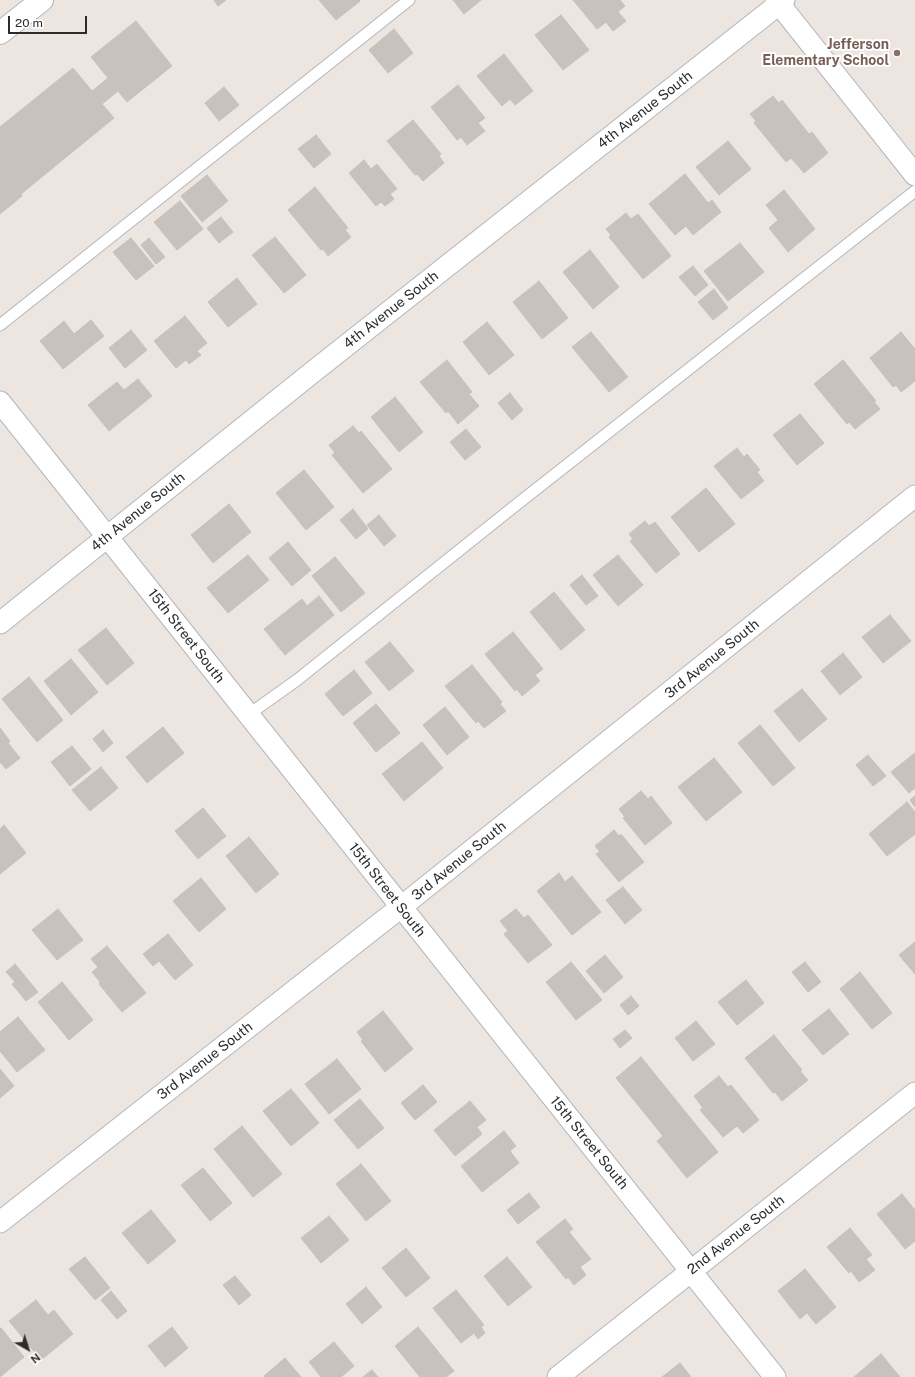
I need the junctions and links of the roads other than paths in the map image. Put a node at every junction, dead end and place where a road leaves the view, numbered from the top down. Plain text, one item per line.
1 (42, 0) edge
2 (409, 0) edge
3 (780, 1) edge
4 (0, 33) edge
5 (915, 175) edge
6 (915, 191) edge
7 (0, 325) edge
8 (0, 402) edge
9 (915, 496) edge
10 (107, 537) junction
11 (0, 623) edge
12 (248, 715) junction
13 (401, 907) junction
14 (915, 1093) edge
15 (0, 1222) edge
16 (690, 1271) junction
17 (558, 1377) edge
18 (775, 1377) edge

1 - 4 street
2 - 7 lane
3 - 5 street
3 - 10 street, 4th Avenue South
6 - 12 lane
8 - 10 street, 15th Street South
9 - 13 street, 3rd Avenue South
10 - 11 street, 4th Avenue South
10 - 12 street, 15th Street South
12 - 13 street, 15th Street South
13 - 15 street, 3rd Avenue South
13 - 16 street, 15th Street South
14 - 16 street, 2nd Avenue South
16 - 17 street, 2nd Avenue South
16 - 18 street, 15th Street South

